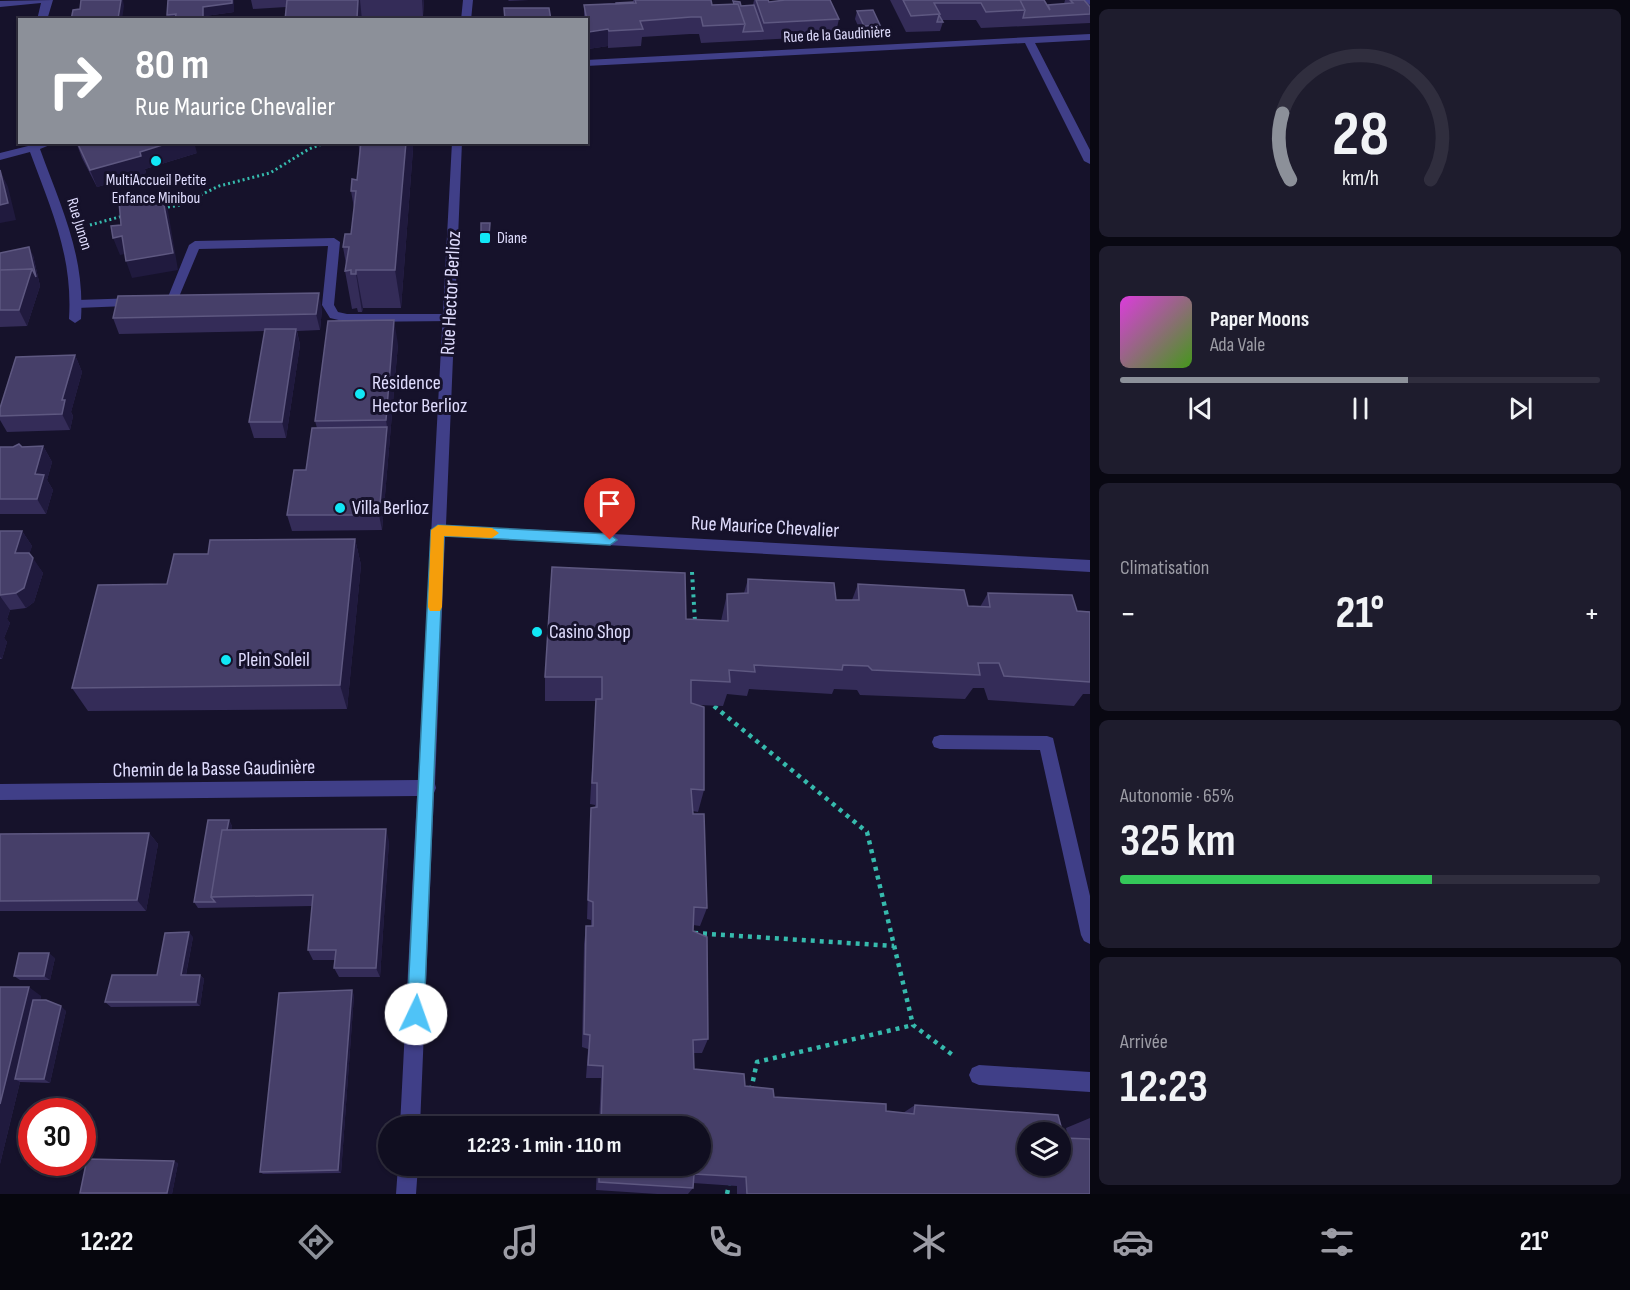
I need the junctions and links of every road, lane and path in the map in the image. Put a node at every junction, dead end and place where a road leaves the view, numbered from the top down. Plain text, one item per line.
1 (47, 0) edge
2 (468, 0) edge
3 (0, 4) edge
4 (42, 18) edge
5 (466, 18) edge
6 (1090, 37) edge
7 (1028, 40) junction
8 (588, 63) edge
9 (368, 144) edge
10 (457, 144) edge
11 (33, 145) edge
12 (0, 157) edge
13 (1089, 157) edge
14 (160, 209) edge
15 (129, 214) edge
16 (66, 231) junction
17 (77, 304) junction
18 (450, 318) junction
19 (75, 319) dead end
20 (438, 530) junction
21 (691, 544) junction
22 (1090, 566) edge
23 (695, 624) edge
24 (714, 706) edge
25 (940, 742) dead end
26 (428, 788) junction
27 (0, 792) edge
28 (694, 933) edge
29 (1090, 935) edge
30 (894, 946) junction
31 (913, 1026) junction
32 (979, 1075) joint
33 (1090, 1082) edge
34 (749, 1100) edge
35 (411, 1116) edge
36 (407, 1176) edge
37 (729, 1185) edge
38 (406, 1194) edge
39 (727, 1194) edge

1 - 3 street
1 - 4 street
2 - 5 street
6 - 7 street, Rue de la Gaudinière
7 - 8 street, Rue de la Gaudinière
7 - 13 street
9 - 14 path
10 - 18 street, Rue Hector Berlioz
11 - 12 street
11 - 16 street, Rue Junon
15 - 16 path
16 - 17 street, Rue Junon
17 - 18 street
17 - 19 street, Rue Junon
18 - 20 street, Rue Hector Berlioz
20 - 21 street, Rue Maurice Chevalier
20 - 26 street, Rue Hector Berlioz
21 - 22 street, Rue Maurice Chevalier
21 - 23 path
24 - 30 path
25 - 29 street
26 - 27 street, Chemin de la Basse Gaudinière
26 - 35 street, Rue Hector Berlioz
28 - 30 path
30 - 31 path
31 - 32 path
31 - 34 path
32 - 33 street
36 - 38 street
37 - 39 path

